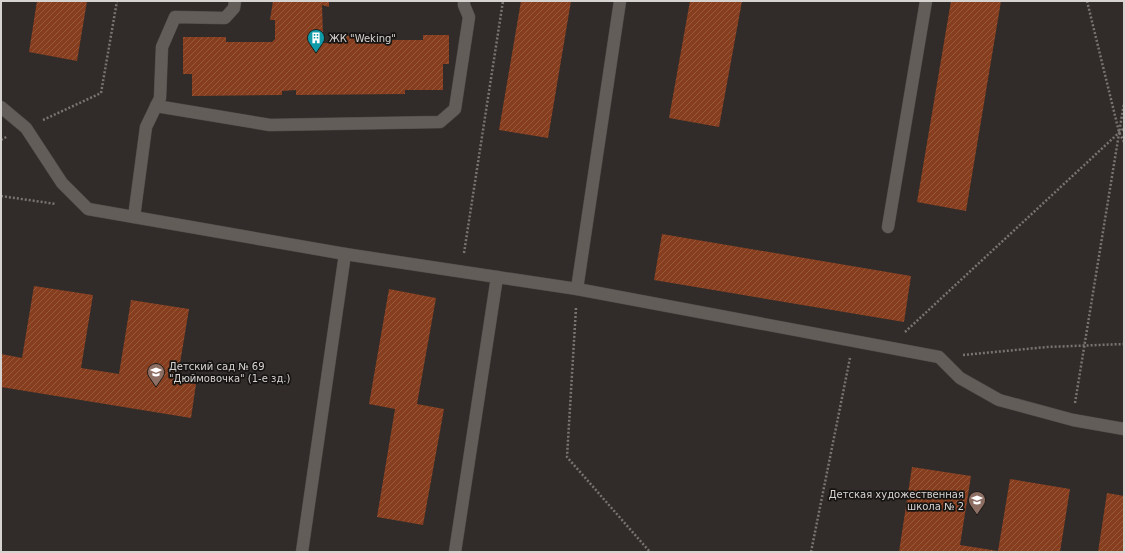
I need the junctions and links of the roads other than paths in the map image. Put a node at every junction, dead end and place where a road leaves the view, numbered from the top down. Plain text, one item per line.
1 (235, 1) edge
2 (464, 1) edge
3 (620, 1) edge
4 (926, 1) edge
5 (156, 106) junction
6 (1, 108) edge
7 (134, 217) junction
8 (888, 227) dead end
9 (345, 254) junction
10 (497, 277) junction
11 (577, 289) junction
12 (1124, 429) edge
13 (302, 552) edge
14 (455, 552) edge

1 - 5 lane
2 - 5 lane
3 - 11 lane
4 - 8 lane
5 - 7 lane
6 - 7 lane
7 - 9 lane
9 - 10 lane
9 - 13 lane
10 - 11 lane
10 - 14 lane
11 - 12 lane

